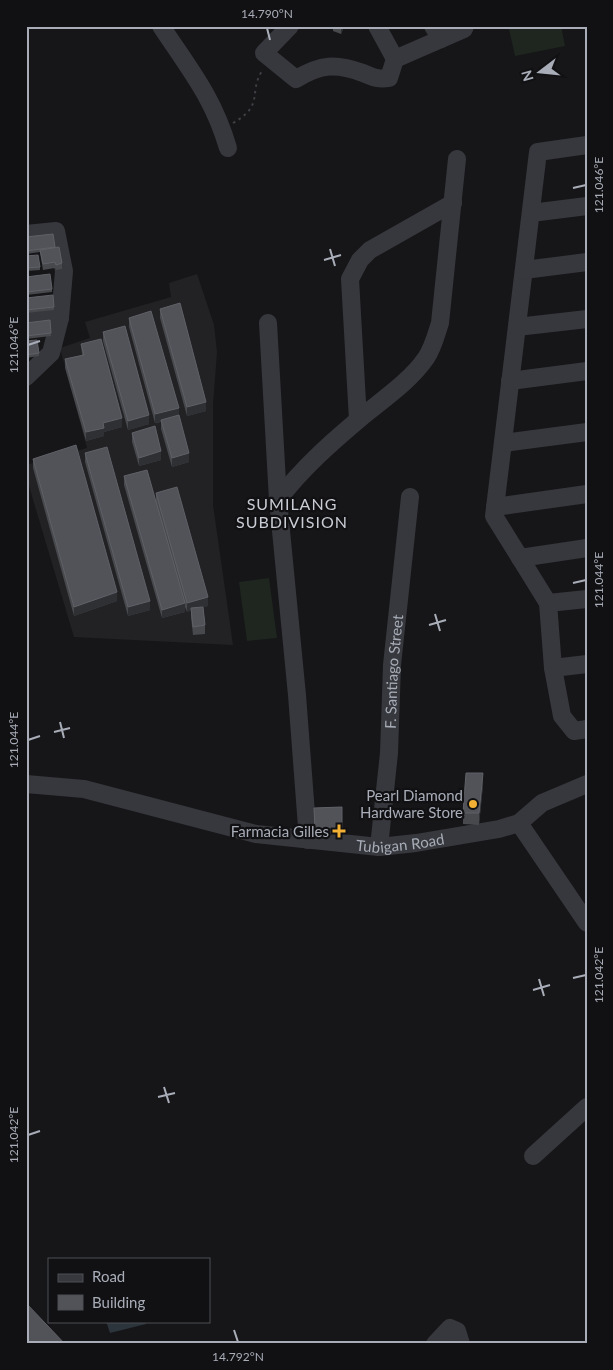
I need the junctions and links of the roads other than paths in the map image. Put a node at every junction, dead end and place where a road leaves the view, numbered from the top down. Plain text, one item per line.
1 (161, 26) edge
2 (290, 26) edge
3 (377, 26) edge
4 (465, 26) edge
5 (437, 32) edge
6 (395, 59) junction
7 (587, 145) edge
8 (228, 148) dead end
9 (457, 159) dead end
10 (453, 203) junction
11 (587, 206) edge
12 (531, 212) junction
13 (26, 234) edge
14 (587, 262) edge
15 (524, 270) junction
16 (60, 318) junction
17 (587, 319) edge
18 (26, 321) edge
19 (268, 323) dead end
20 (517, 327) junction
21 (587, 371) edge
22 (26, 377) edge
23 (510, 381) junction
24 (358, 420) junction
25 (587, 432) edge
26 (503, 443) junction
27 (587, 494) edge
28 (410, 497) dead end
29 (278, 500) junction
30 (495, 506) junction
31 (587, 548) edge
32 (520, 558) junction
33 (587, 599) edge
34 (548, 603) junction
35 (587, 664) edge
36 (553, 668) junction
37 (587, 728) edge
38 (26, 784) edge
39 (587, 784) edge
40 (518, 823) junction
41 (308, 840) junction
42 (378, 847) junction
43 (587, 923) edge
44 (587, 1107) edge
45 (533, 1156) dead end
46 (435, 1344) edge
47 (461, 1344) edge

1 - 8 street
2 - 6 street
3 - 6 street
4 - 5 street
5 - 6 street
7 - 12 street
9 - 10 street
10 - 24 street
10 - 24 street
11 - 12 street
12 - 15 street
13 - 16 street
14 - 15 street
15 - 20 street
16 - 18 street
16 - 22 street
17 - 20 street
19 - 29 street
20 - 23 street
21 - 23 street
23 - 26 street
24 - 29 street
25 - 26 street
26 - 30 street
27 - 30 street
28 - 42 street, F. Santiago Street
29 - 41 street
30 - 32 street
31 - 32 street
32 - 34 street
33 - 34 street
34 - 36 street
35 - 36 street
36 - 37 street
38 - 41 street, Tubigan Road
39 - 40 street, Tubigan Road
40 - 42 street, Tubigan Road
40 - 43 street
41 - 42 street, Tubigan Road
44 - 45 street
46 - 47 street

